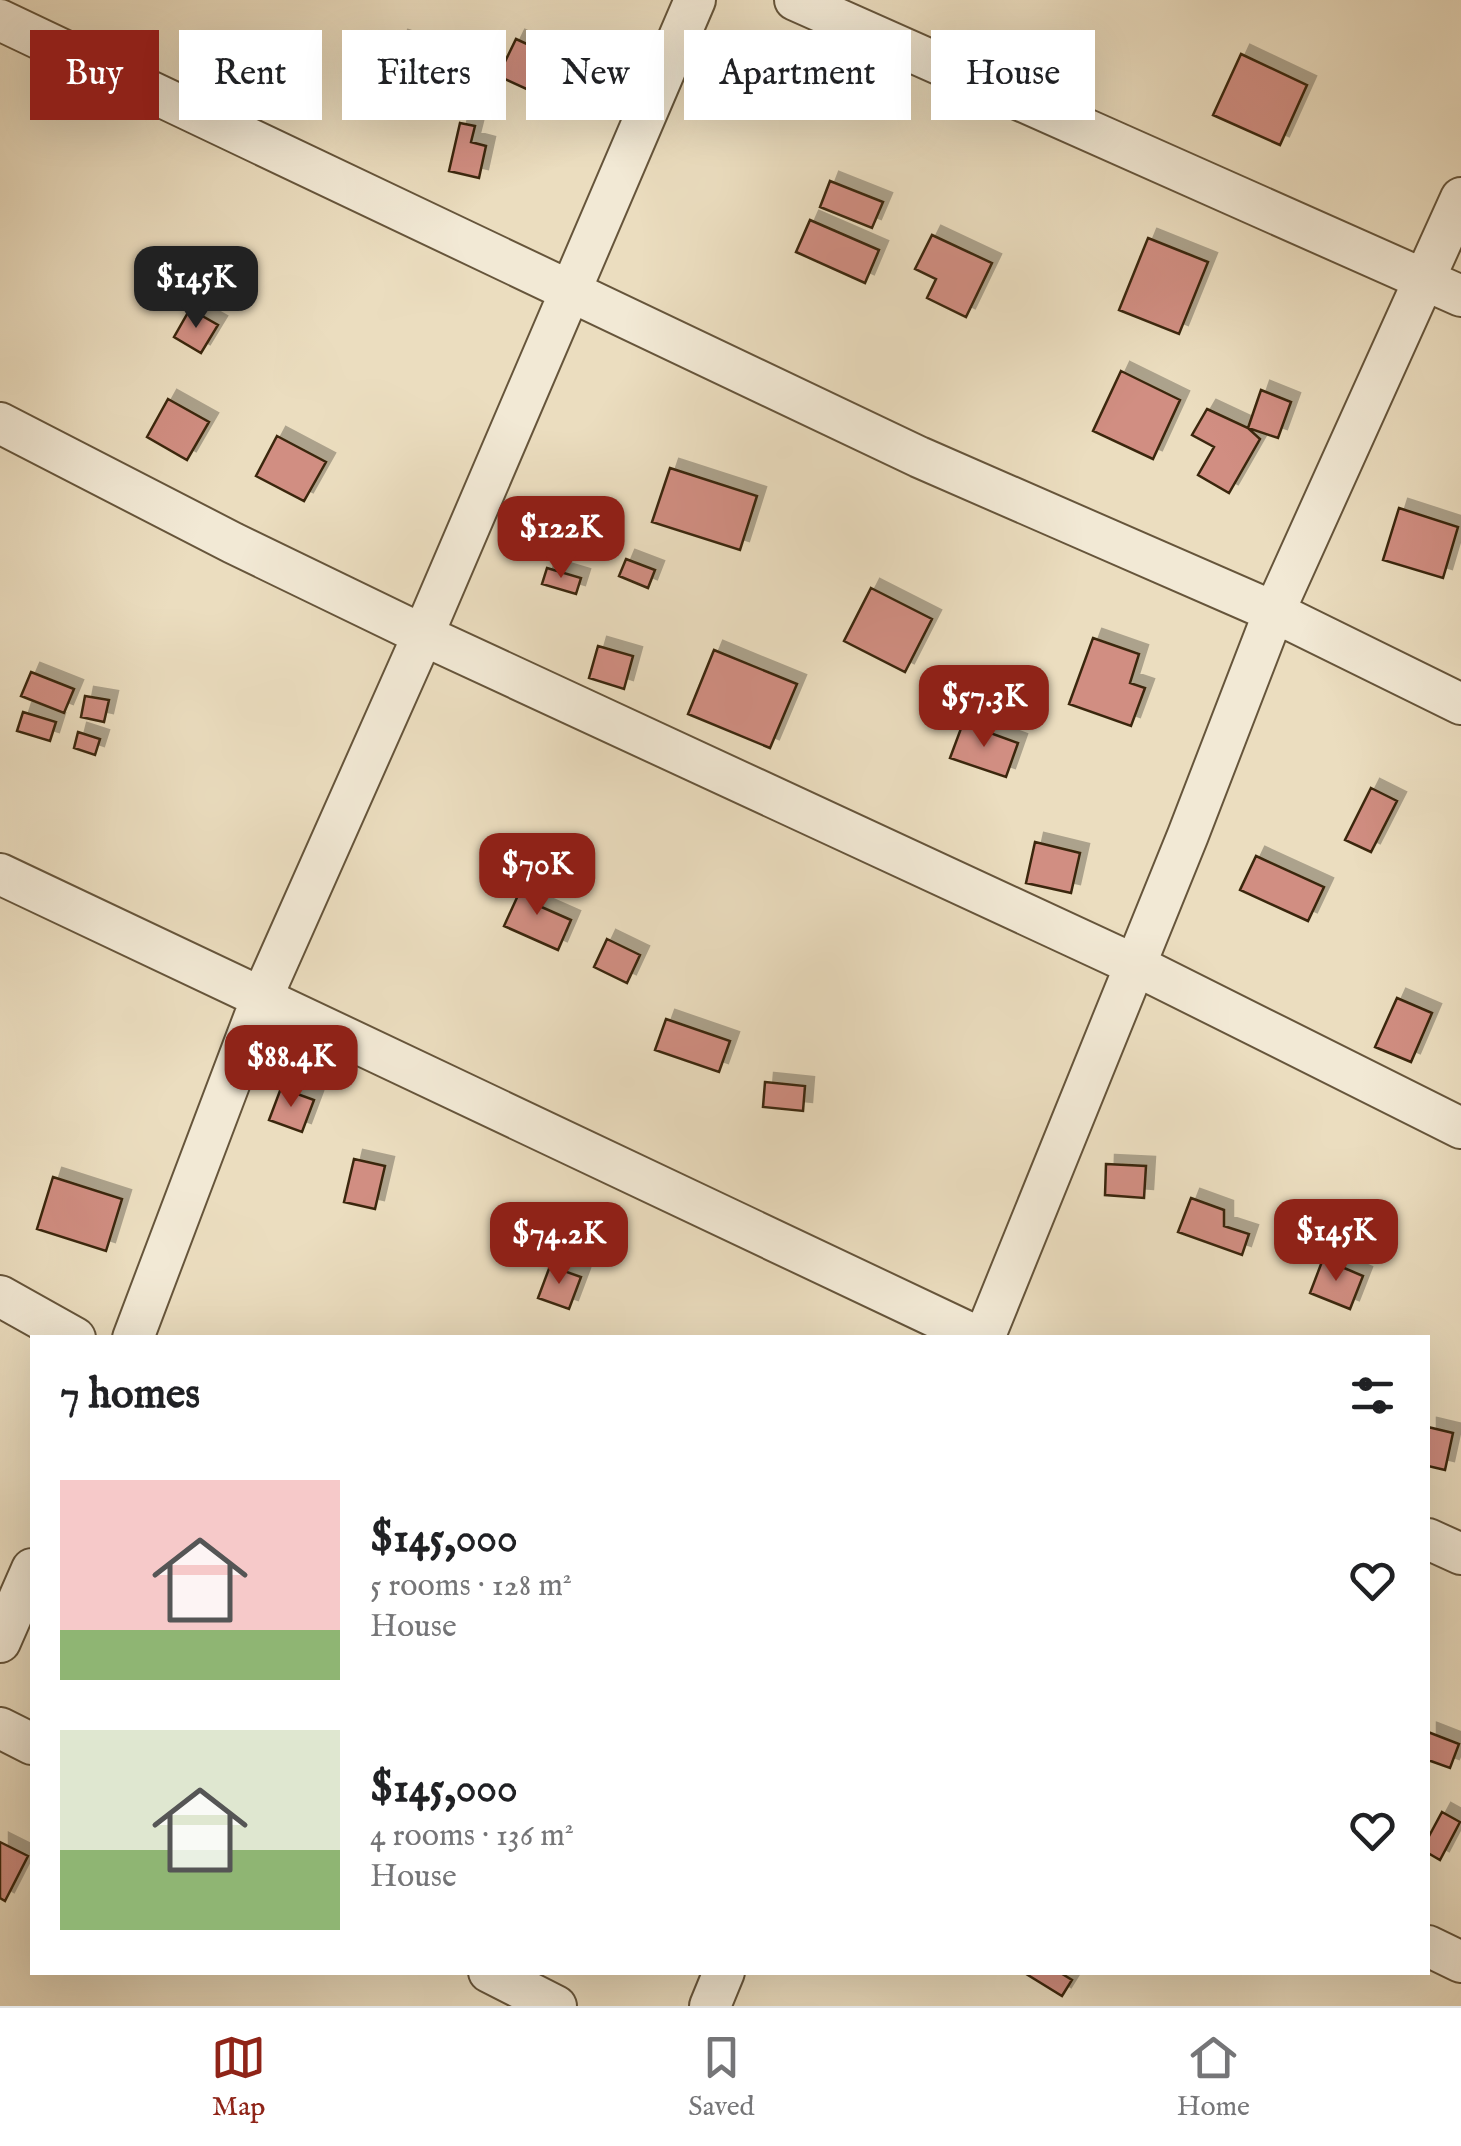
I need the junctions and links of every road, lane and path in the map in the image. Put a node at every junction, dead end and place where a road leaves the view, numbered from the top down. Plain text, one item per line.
1 (695, 0) edge
2 (794, 0) edge
3 (0, 20) edge
4 (1461, 198) edge
5 (1425, 278) junction
6 (572, 292) junction
7 (1461, 296) edge
8 (0, 423) edge
9 (1274, 612) junction
10 (423, 635) junction
11 (1461, 704) edge
12 (0, 874) edge
13 (1136, 966) junction
14 (262, 996) junction
15 (1461, 1128) edge
16 (0, 1296) edge
17 (70, 1335) edge
18 (134, 1335) edge
19 (976, 1335) edge
20 (983, 1335) edge
21 (1430, 1540) edge
22 (1461, 1554) edge
23 (30, 1573) edge
24 (0, 1642) edge
25 (0, 1728) edge
26 (30, 1743) edge
27 (1430, 1947) edge
28 (1461, 1962) edge
29 (495, 1975) edge
30 (723, 1975) edge
31 (556, 2006) edge
32 (710, 2006) edge

1 - 6 street
2 - 5 street
3 - 6 street
4 - 5 street
5 - 7 street
5 - 9 street
6 - 9 street
6 - 10 street
8 - 10 street
9 - 11 street
9 - 13 street
10 - 13 street
10 - 14 street
12 - 14 street
13 - 15 street
13 - 20 street
14 - 18 street
14 - 19 street
16 - 17 street
21 - 22 street
23 - 24 street
25 - 26 street
27 - 28 street
29 - 31 street
30 - 32 street

